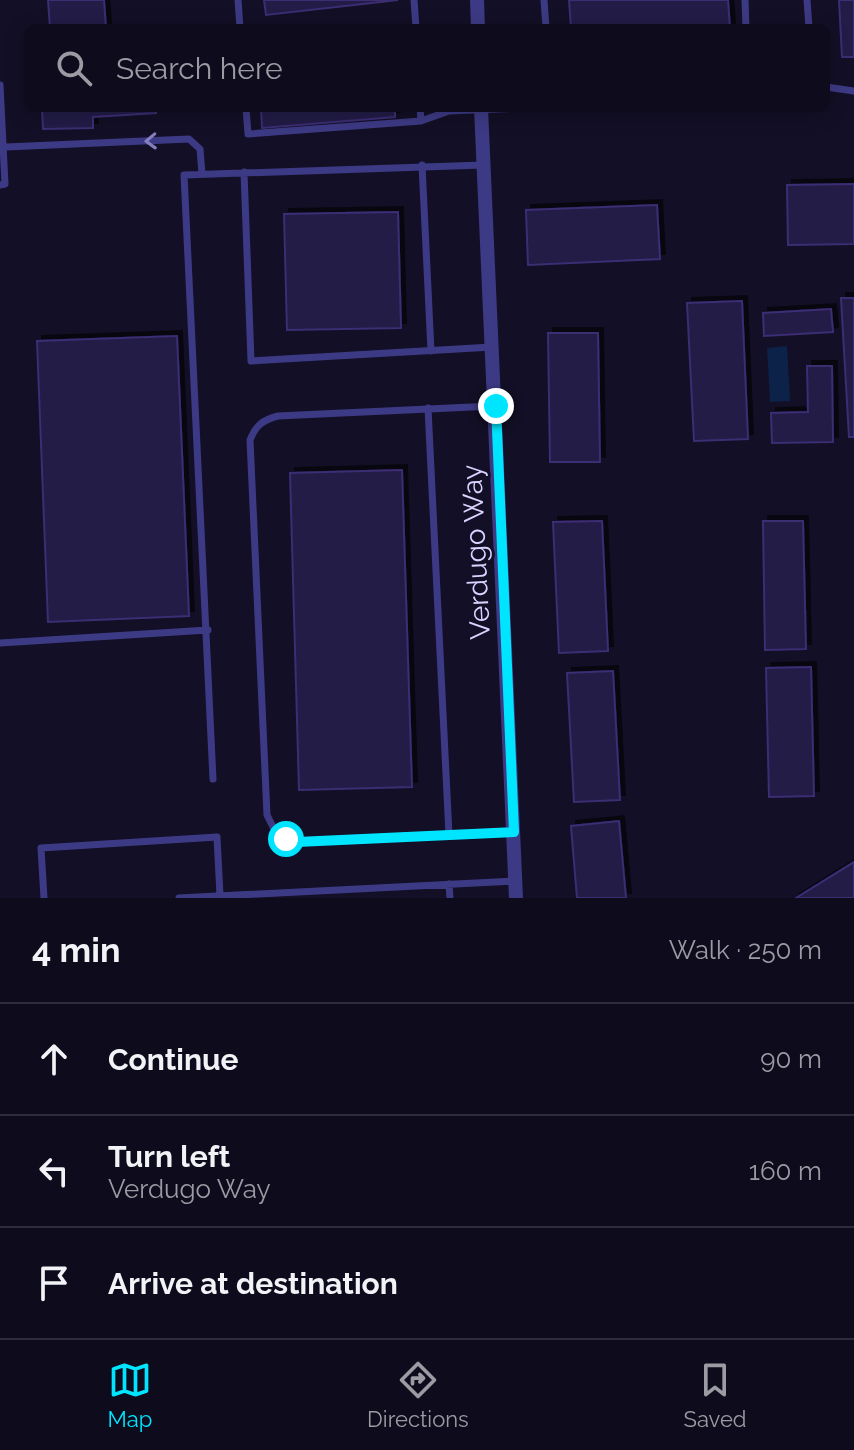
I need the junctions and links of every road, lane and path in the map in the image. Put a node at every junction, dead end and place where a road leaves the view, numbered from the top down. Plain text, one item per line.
1 (238, 0) edge
2 (414, 0) edge
3 (477, 0) edge
4 (544, 0) edge
5 (745, 0) edge
6 (807, 0) edge
7 (240, 24) edge
8 (416, 24) edge
9 (478, 24) edge
10 (546, 24) edge
11 (746, 24) edge
12 (809, 24) edge
13 (0, 85) edge
14 (830, 88) edge
15 (854, 91) edge
16 (246, 112) edge
17 (420, 112) edge
18 (446, 112) edge
19 (481, 112) edge
20 (421, 121) junction
21 (6, 147) junction
22 (422, 165) junction
23 (483, 165) junction
24 (244, 172) junction
25 (202, 174) junction
26 (0, 185) edge
27 (493, 347) junction
28 (431, 351) junction
29 (496, 406) junction
30 (428, 408) junction
31 (208, 630) junction
32 (0, 643) edge
33 (213, 779) dead end
34 (514, 832) junction
35 (449, 835) junction
36 (515, 881) junction
37 (449, 884) junction
38 (220, 895) junction
39 (44, 898) edge
40 (179, 898) edge
41 (450, 898) edge
42 (516, 898) edge

1 - 7 lane
2 - 8 lane
3 - 9 street
4 - 10 lane
5 - 11 lane
6 - 12 lane
13 - 21 lane
14 - 15 lane
16 - 20 lane
17 - 20 lane
18 - 20 lane
19 - 23 street, Verdugo Way
25 -> 21 lane
21 - 26 lane
22 - 23 lane
22 - 24 lane
22 - 28 lane
23 - 27 street, Verdugo Way
24 - 25 lane
24 - 28 lane
25 - 31 lane
27 - 28 lane
27 - 29 street, Verdugo Way
29 - 30 lane
29 - 34 street, Verdugo Way
30 - 35 lane
30 - 35 lane
31 - 32 lane
31 - 33 lane
34 - 35 lane
34 - 36 street, Verdugo Way
36 - 37 lane
36 - 42 street, Verdugo Way
37 - 38 lane
37 - 41 lane
38 - 39 lane
38 - 40 lane

